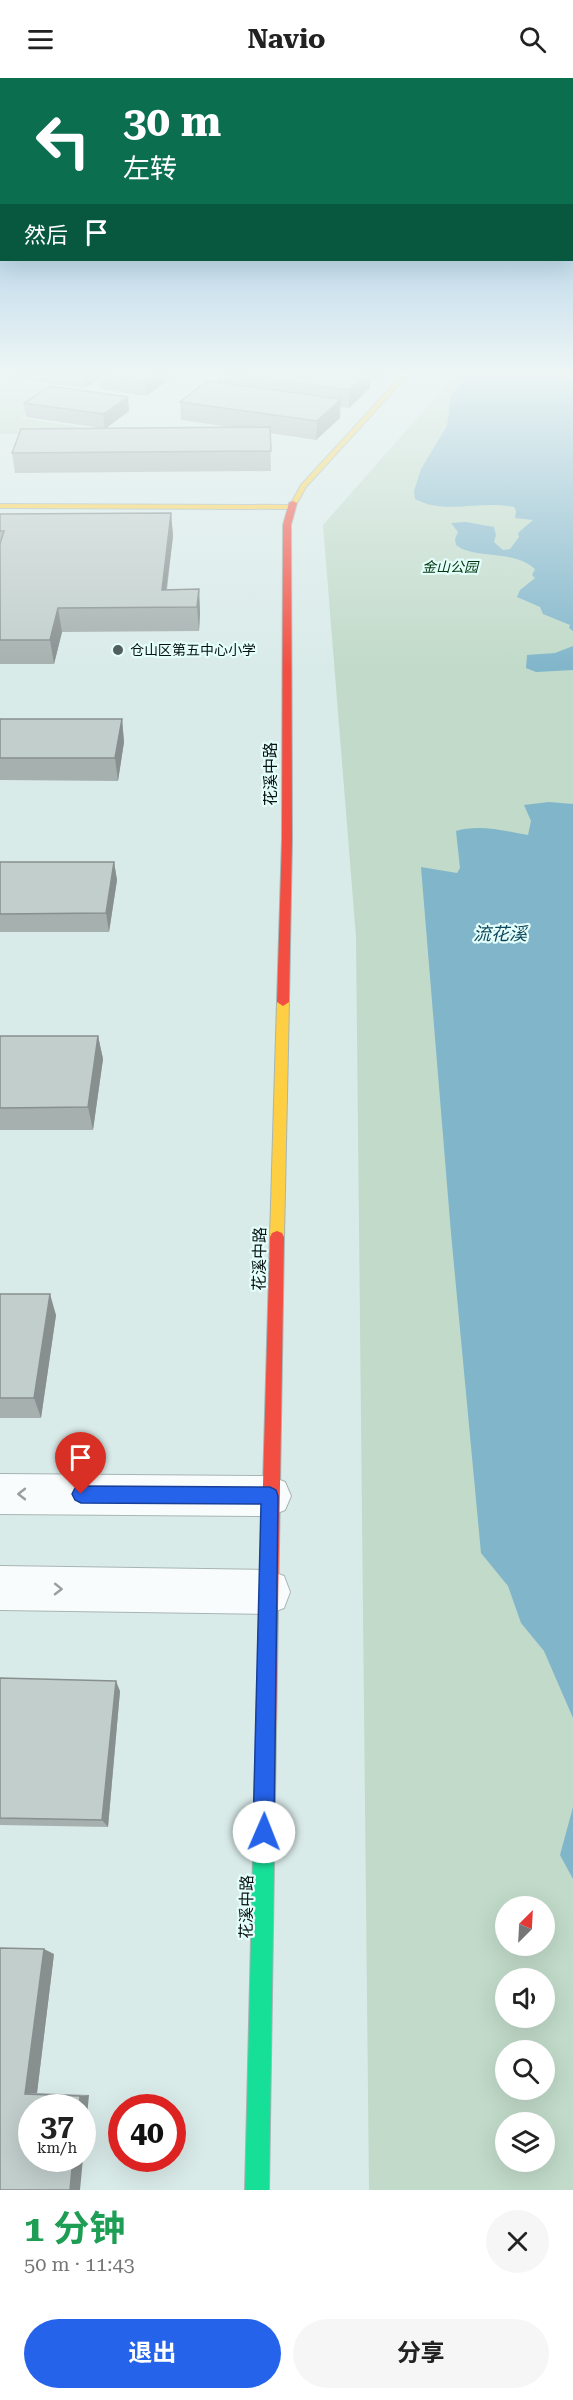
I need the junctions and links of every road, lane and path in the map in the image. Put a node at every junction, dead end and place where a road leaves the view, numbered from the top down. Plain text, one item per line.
1 (314, 473) edge
2 (0, 506) edge
3 (291, 507) junction
4 (0, 1494) edge
5 (270, 1496) junction
6 (0, 1588) edge
7 (268, 1592) junction
8 (257, 2190) edge

1 - 3 street, 花溪中路
2 - 3 street
3 - 5 street, 花溪中路
5 -> 4 street
5 - 7 street, 花溪中路
6 -> 7 street
7 - 8 street, 花溪中路

